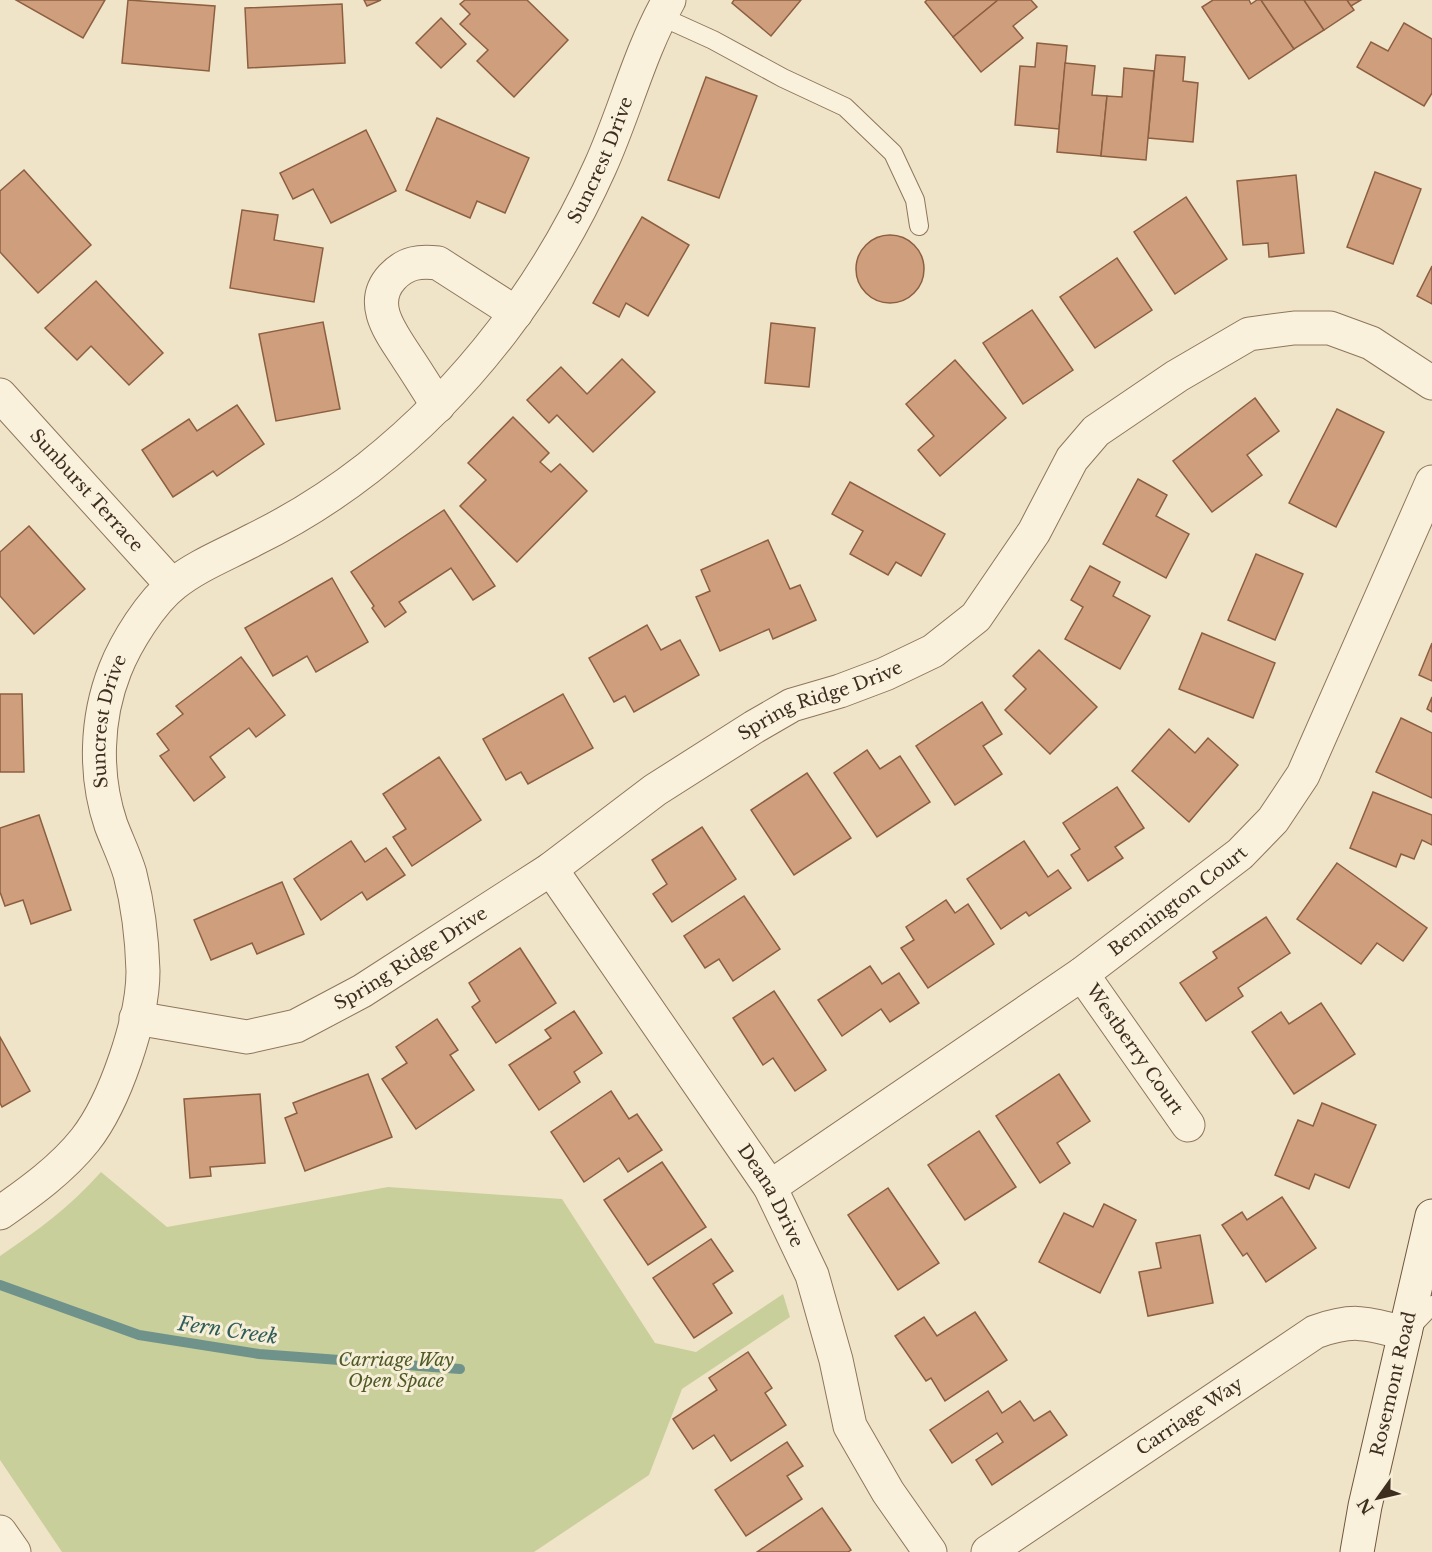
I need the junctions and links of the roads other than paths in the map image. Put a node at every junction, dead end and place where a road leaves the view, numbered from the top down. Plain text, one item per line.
1 (663, 6) edge
2 (919, 226) dead end
3 (516, 313) junction
4 (1432, 383) edge
5 (0, 395) edge
6 (438, 406) junction
7 (1432, 482) edge
8 (172, 585) junction
9 (551, 869) junction
10 (1082, 974) junction
11 (136, 1018) junction
12 (1188, 1125) dead end
13 (770, 1187) junction
14 (0, 1213) edge
15 (1432, 1216) edge
16 (1432, 1305) edge
17 (1418, 1327) edge
18 (0, 1532) edge
19 (14, 1552) edge
20 (930, 1552) edge
21 (988, 1552) edge
22 (1357, 1552) edge

1 - 2 lane
1 - 3 street, Suncrest Drive
3 - 6 street, Suncrest Drive
3 - 6 street
4 - 9 street, Spring Ridge Drive
5 - 8 street, Sunburst Terrace
6 - 8 street, Suncrest Drive
7 - 10 street, Bennington Court
8 - 11 street, Suncrest Drive
9 - 11 street, Spring Ridge Drive
9 - 13 street, Deana Drive
10 - 12 street, Westberry Court
10 - 13 street, Bennington Court
11 - 14 street, Suncrest Drive
13 - 20 street, Deana Drive
15 - 17 street, Rosemont Road
16 - 17 lane
17 - 21 street, Carriage Way
17 - 22 street, Rosemont Road
18 - 19 street

